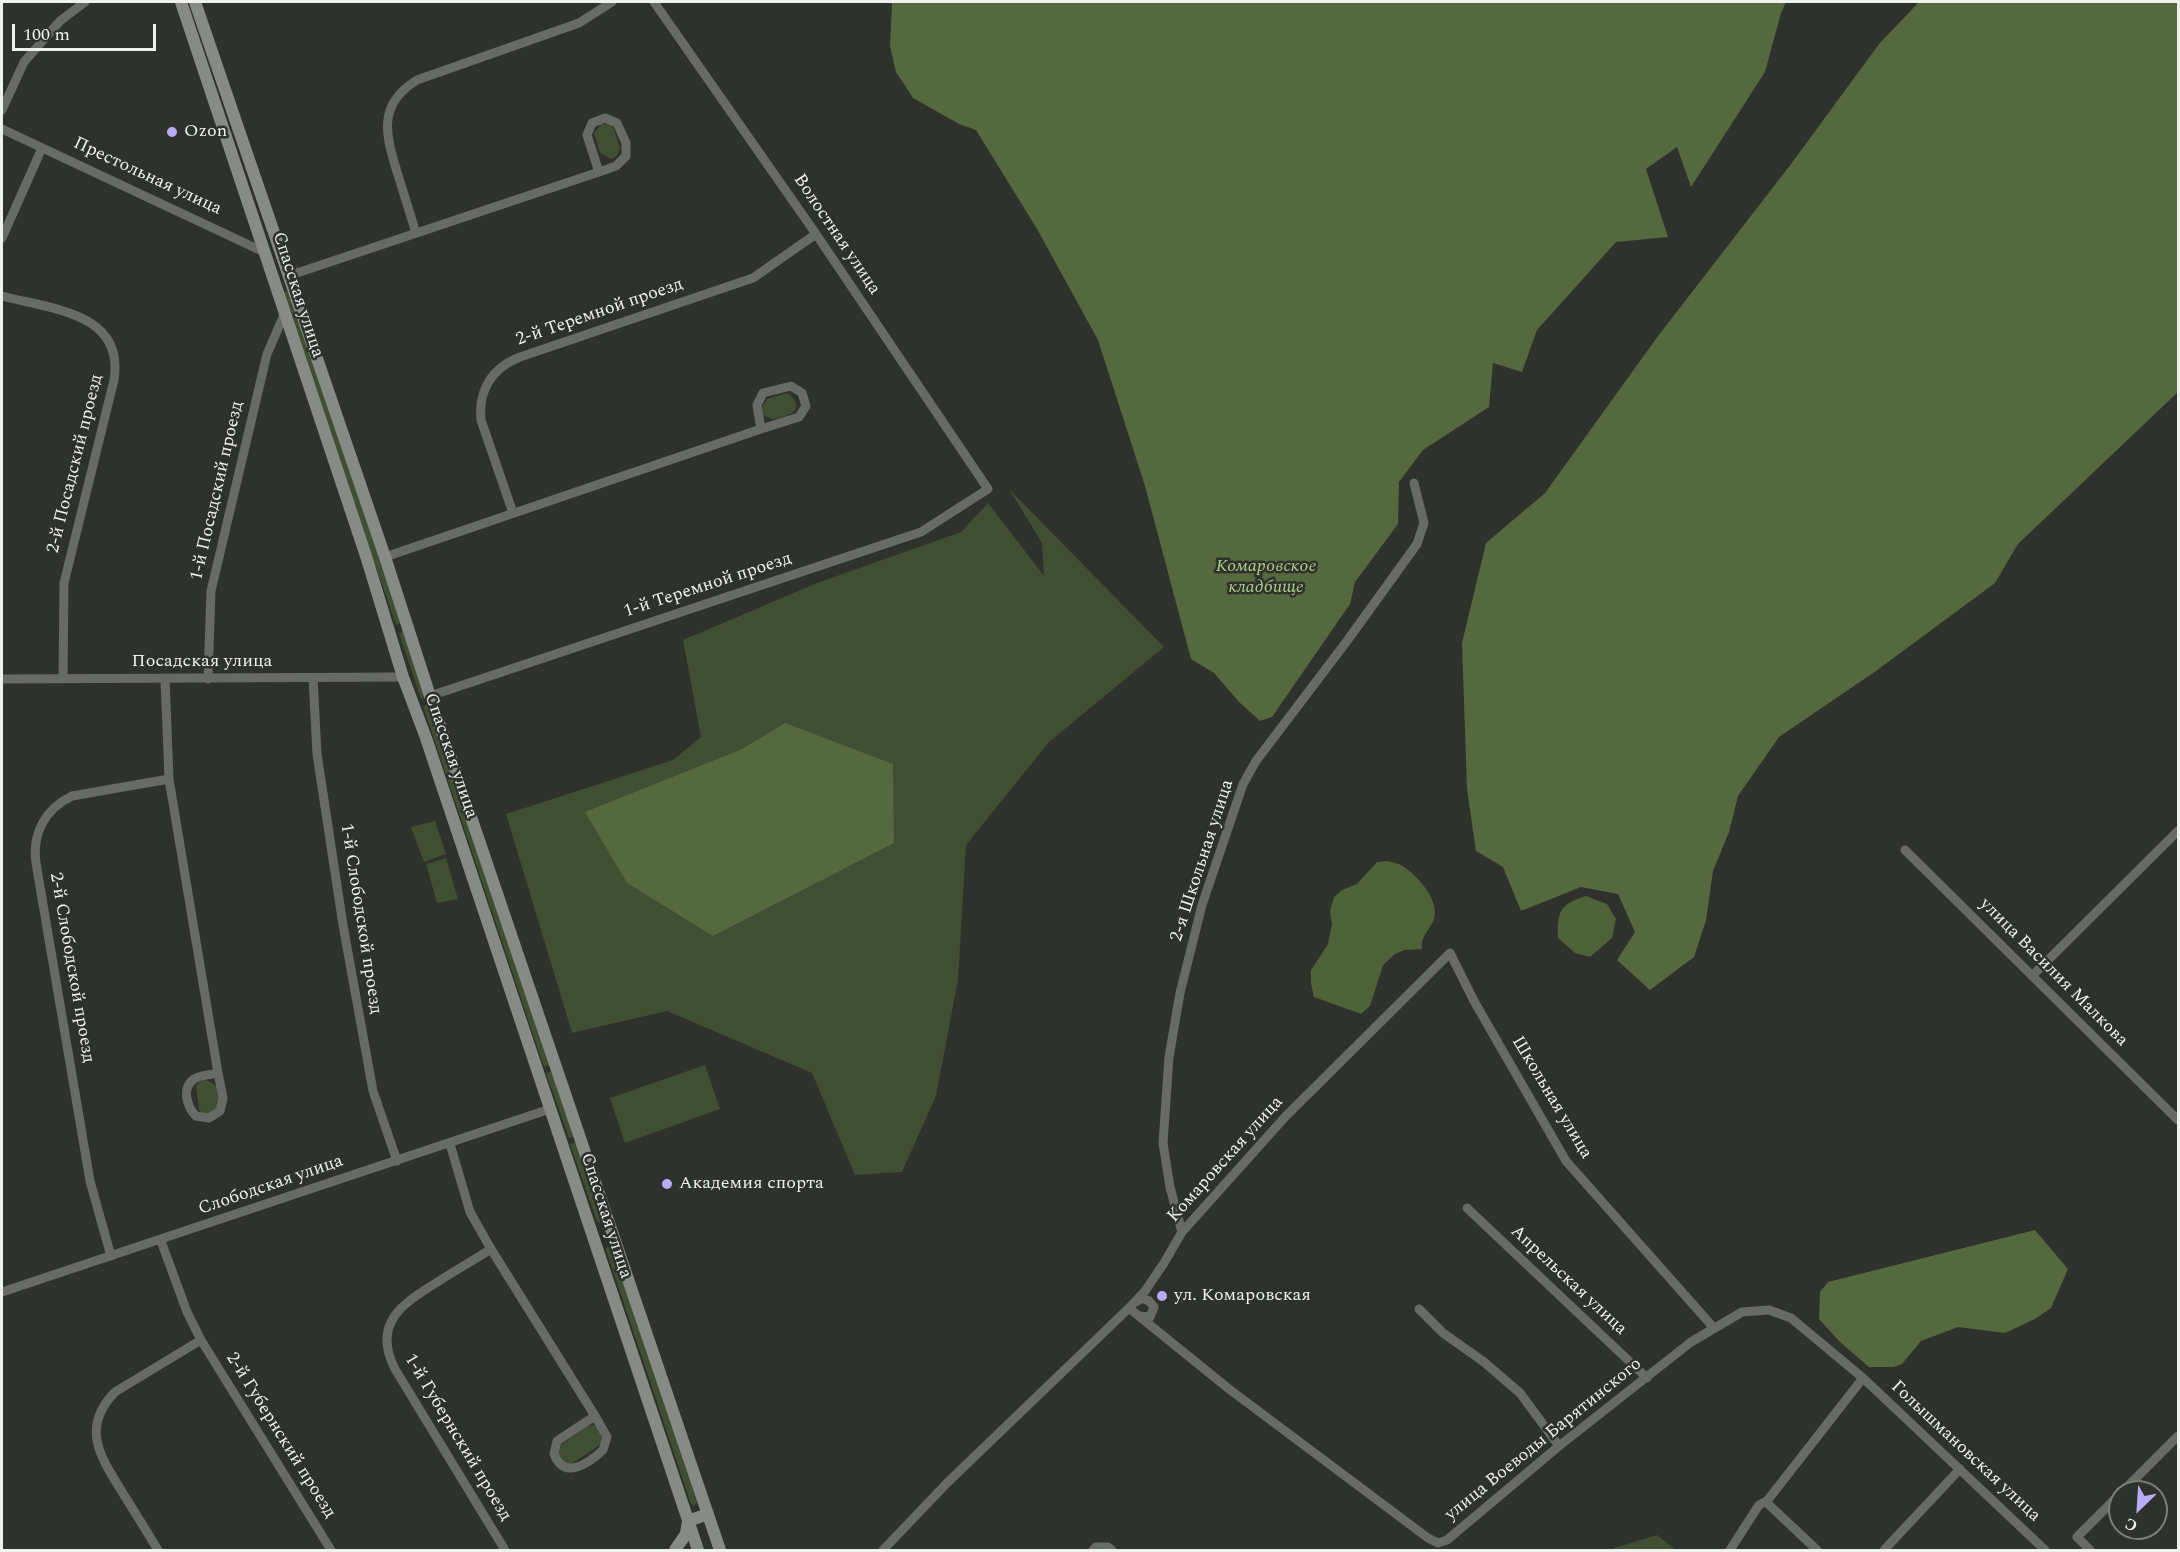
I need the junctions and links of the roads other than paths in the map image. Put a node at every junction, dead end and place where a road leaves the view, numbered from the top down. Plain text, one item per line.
1 (85, 2) edge
2 (181, 2) edge
3 (195, 2) edge
4 (612, 2) edge
5 (654, 2) edge
6 (2, 110) edge
7 (2, 129) edge
8 (42, 148) junction
9 (599, 172) junction
10 (416, 233) junction
11 (816, 234) junction
12 (2, 238) edge
13 (279, 250) junction
14 (264, 252) junction
15 (288, 273) junction
16 (2, 296) edge
17 (284, 315) junction
18 (761, 429) junction
19 (1414, 483) dead end
20 (988, 489) joint
21 (513, 513) junction
22 (385, 557) junction
23 (404, 677) junction
24 (314, 678) junction
25 (2, 679) edge
26 (63, 679) junction
27 (165, 679) junction
28 (208, 679) junction
29 (430, 696) junction
30 (169, 779) junction
31 (2178, 831) edge
32 (1905, 850) dead end
33 (1450, 953) joint
34 (2032, 976) junction
35 (218, 1073) junction
36 (550, 1109) junction
37 (2178, 1120) edge
38 (450, 1144) junction
39 (397, 1161) junction
40 (1467, 1208) dead end
41 (610, 1228) junction
42 (1182, 1232) junction
43 (592, 1234) junction
44 (161, 1241) junction
45 (491, 1249) junction
46 (111, 1256) junction
47 (2, 1292) edge
48 (1130, 1307) junction
49 (1419, 1309) dead end
50 (1139, 1316) junction
51 (1791, 1318) joint
52 (1713, 1327) junction
53 (201, 1340) junction
54 (1647, 1378) junction
55 (1863, 1378) junction
56 (595, 1416) junction
57 (2178, 1436) edge
58 (1559, 1446) junction
59 (1960, 1469) junction
60 (2134, 1480) edge
61 (1766, 1502) junction
62 (2108, 1506) edge
63 (708, 1514) junction
64 (688, 1521) junction
65 (158, 1551) edge
66 (331, 1551) edge
67 (506, 1551) edge
68 (675, 1551) edge
69 (698, 1551) edge
70 (720, 1551) edge
71 (883, 1551) edge
72 (1093, 1551) edge
73 (1112, 1551) edge
74 (1730, 1551) edge
75 (1817, 1551) edge
76 (1884, 1551) edge
77 (2045, 1551) edge
78 (2090, 1551) edge

1 - 6 street
2 - 14 street, Спасская улица
3 - 13 street, Спасская улица
4 - 10 street
5 - 11 street, Волостная улица
7 - 8 street, Престольная улица
8 - 12 street
8 - 14 street, Престольная улица
9 - 9 street
9 - 10 street
10 - 15 street
11 - 20 street, Волостная улица
11 - 21 street, 2-й Теремной проезд
13 - 14 street
13 - 15 street, Спасская улица
14 - 17 street, Спасская улица
15 - 22 street, Спасская улица
16 - 26 street, 2-й Посадский проезд
17 - 23 street, Спасская улица
17 - 28 street, 1-й Посадский проезд
18 - 18 street
18 - 21 street
19 - 42 street, 2-я Школьная улица
20 - 29 street, 1-й Теремной проезд
21 - 22 street
22 - 29 street, Спасская улица
23 - 24 street, Посадская улица
23 - 36 street, Спасская улица
24 - 28 street, Посадская улица
24 - 39 street, 1-й Слободской проезд
25 - 26 street, Посадская улица
26 - 27 street, Посадская улица
27 - 28 street, Посадская улица
27 - 30 street
29 - 41 street, Спасская улица
30 - 35 street
30 - 46 street, 2-й Слободской проезд
31 - 34 street
32 - 34 street, улица Василия Малкова
33 - 42 street, Комаровская улица
33 - 52 street, Школьная улица
34 - 37 street, улица Василия Малкова
35 - 35 street
36 - 38 street, Слободская улица
36 - 43 street, Спасская улица
38 - 39 street, Слободская улица
38 - 45 street
39 - 44 street, Слободская улица
40 - 54 street, Апрельская улица
41 - 43 street
41 - 63 street, Спасская улица
42 - 48 street, Комаровская улица
43 - 64 street, Спасская улица
44 - 46 street, Слободская улица
44 - 53 street, 2-й Губернский проезд
45 - 56 street
45 - 67 street, 1-й Губернский проезд
46 - 47 street, Слободская улица
48 - 50 street, улица Воеводы Барятинского
48 - 50 street
48 - 71 street, Комаровская улица
49 - 58 street
50 - 58 street, улица Воеводы Барятинского
51 - 52 street, улица Воеводы Барятинского
51 - 55 street, Голышмановская улица
52 - 54 street, улица Воеводы Барятинского
53 - 65 street
53 - 66 street, 2-й Губернский проезд
54 - 58 street, улица Воеводы Барятинского
55 - 59 street, Голышмановская улица
55 - 61 street, Голышмановская улица
56 - 56 street
57 - 60 street
59 - 76 street
59 - 77 street, Голышмановская улица
61 - 74 street, Голышмановская улица
61 - 75 street
62 - 78 street
63 - 64 street
63 - 70 street, Спасская улица
64 - 68 street
64 - 69 street, Спасская улица
72 - 73 street

